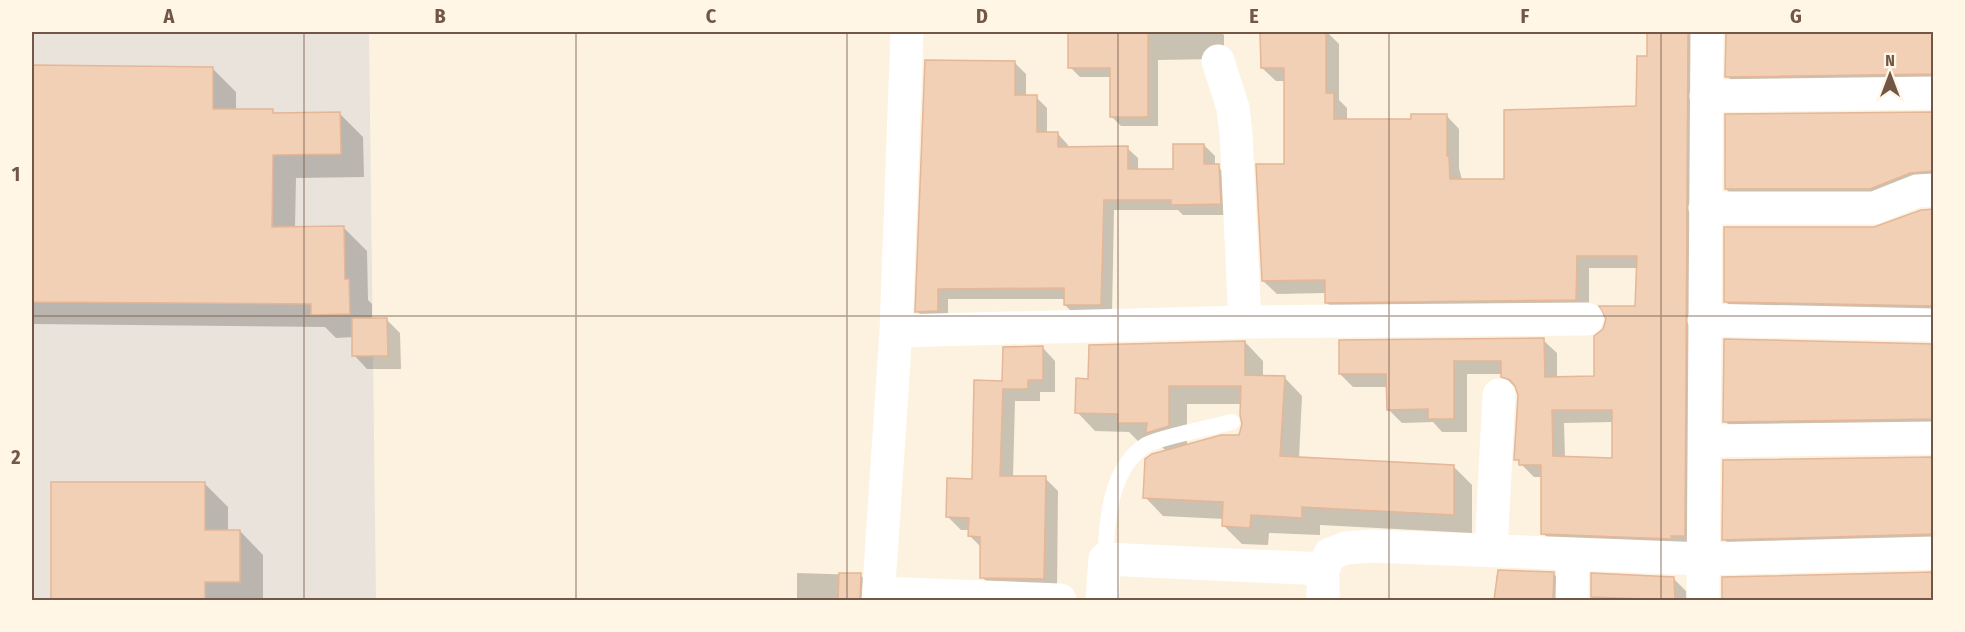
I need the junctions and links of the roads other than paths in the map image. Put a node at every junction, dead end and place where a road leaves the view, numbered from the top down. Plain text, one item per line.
1 (907, 32) edge
2 (1707, 32) edge
3 (1218, 61) dead end
4 (1934, 93) edge
5 (1706, 96) junction
6 (1934, 190) edge
7 (1705, 208) junction
8 (1587, 319) dead end
9 (1704, 320) junction
10 (1245, 322) junction
11 (1934, 325) edge
12 (896, 331) junction
13 (1499, 395) dead end
14 (1232, 422) dead end
15 (1934, 438) edge
16 (1704, 441) junction
17 (1491, 550) junction
18 (1934, 553) edge
19 (1573, 554) junction
20 (1105, 559) junction
21 (1704, 559) junction
22 (1323, 585) edge
23 (879, 597) edge
24 (1060, 600) edge
25 (1102, 600) edge
26 (1572, 600) edge
27 (1703, 600) edge

1 - 12 street
2 - 5 street
3 - 10 street
4 - 5 street
5 - 7 street
6 - 7 street
7 - 9 street
8 - 10 street
9 - 11 street
9 - 16 street
10 - 12 street
12 - 23 street
13 - 17 street
14 - 20 lane
15 - 16 street
16 - 21 street
17 - 19 street
17 - 22 street
18 - 21 street
19 - 21 street
19 - 26 street
20 - 22 street
20 - 25 street
21 - 27 street
23 - 24 street

